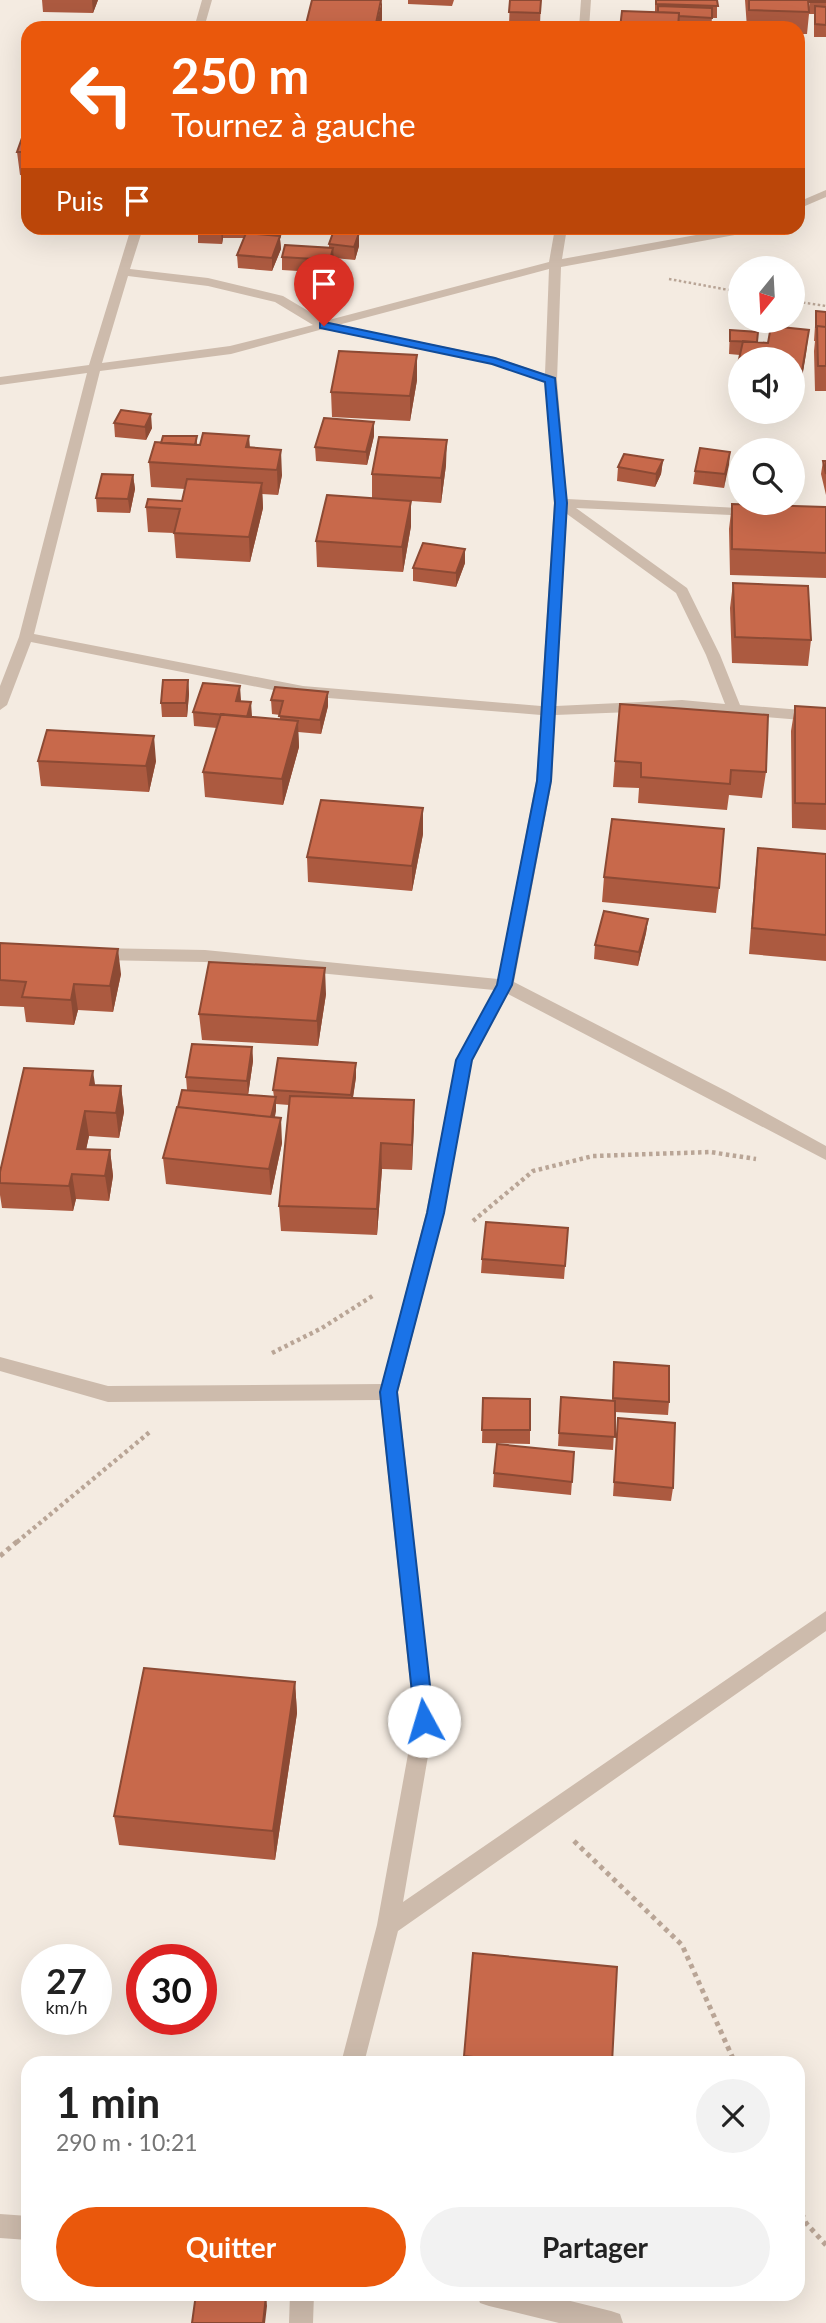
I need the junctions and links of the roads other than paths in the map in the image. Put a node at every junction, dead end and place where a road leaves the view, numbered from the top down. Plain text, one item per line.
1 (207, 0) edge
2 (586, 0) edge
3 (201, 21) edge
4 (584, 21) edge
5 (826, 193) edge
6 (805, 203) edge
7 (135, 235) edge
8 (560, 235) edge
9 (713, 235) edge
10 (555, 264) junction
11 (123, 272) junction
12 (324, 326) junction
13 (94, 370) junction
14 (551, 380) junction
15 (0, 381) edge
16 (561, 503) junction
17 (728, 511) edge
18 (26, 638) junction
19 (0, 705) edge
20 (734, 709) junction
21 (550, 711) junction
22 (826, 717) edge
23 (82, 953) edge
24 (505, 985) junction
25 (826, 1154) edge
26 (0, 1364) edge
27 (389, 1392) junction
28 (826, 1620) edge
29 (388, 1925) junction
30 (355, 2056) edge
31 (0, 2226) edge
32 (21, 2228) edge
33 (302, 2301) edge
34 (518, 2301) edge
35 (301, 2323) edge
36 (611, 2323) edge

1 - 3 street
2 - 4 street
5 - 6 street
7 - 11 street
8 - 10 street
9 - 10 street
10 - 12 street
10 - 14 street
11 - 12 street
11 - 13 street
12 - 13 street
12 - 14 street
13 - 15 street
13 - 18 street
14 - 16 street
16 - 17 street
16 - 20 street
16 - 21 street
18 - 19 street
18 - 21 street
20 - 21 street
20 - 22 street
21 - 24 street
23 - 24 street
24 - 25 street
24 - 27 street
26 - 27 street
27 - 29 street
28 - 29 street
29 - 30 street
31 - 32 street
33 - 35 street
34 - 36 street

